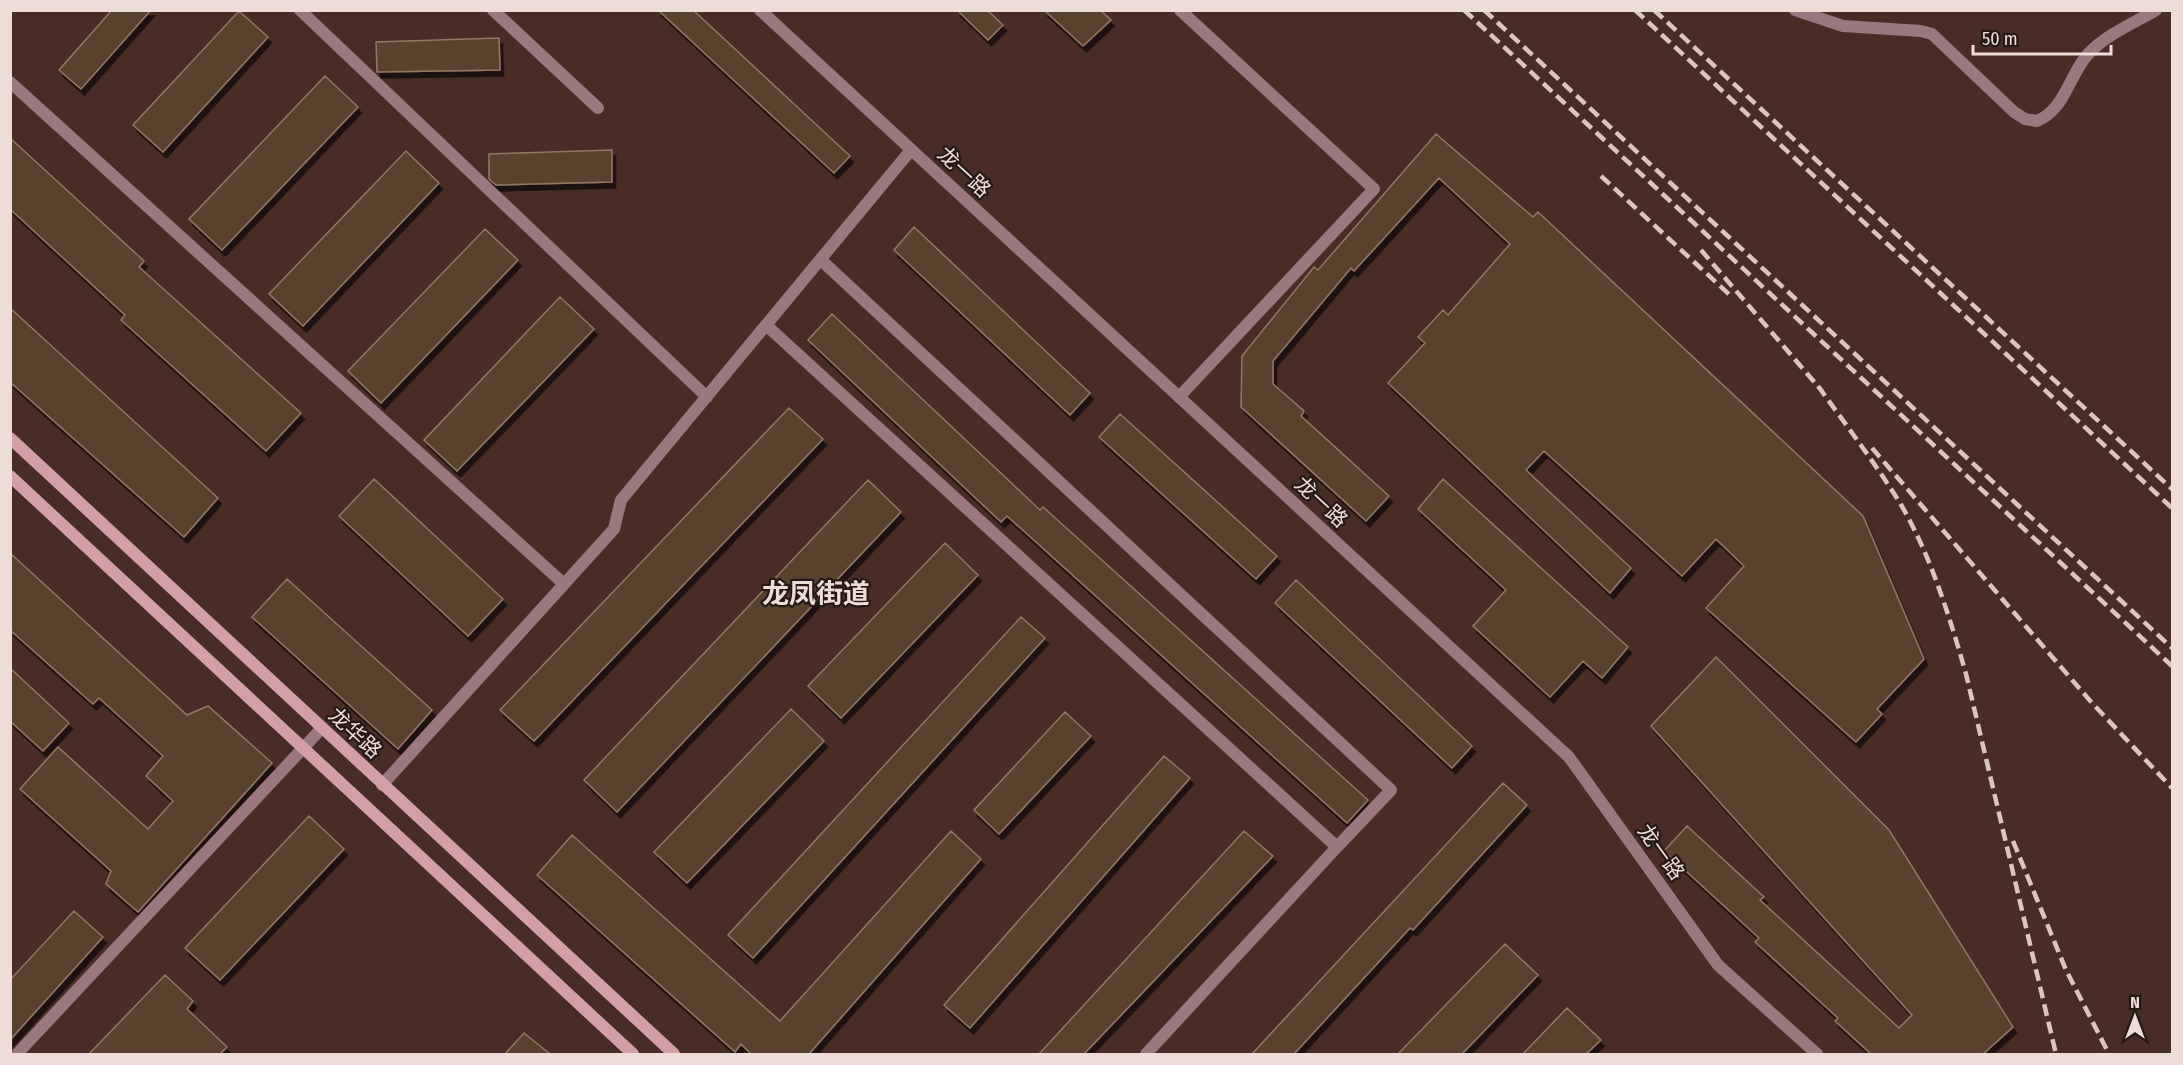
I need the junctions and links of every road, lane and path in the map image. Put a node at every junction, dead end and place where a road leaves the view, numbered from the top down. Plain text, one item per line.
1 (300, 10) edge
2 (494, 10) edge
3 (760, 10) edge
4 (1180, 10) edge
5 (1795, 10) edge
6 (2156, 10) edge
7 (10, 82) edge
8 (598, 108) dead end
9 (911, 150) junction
10 (820, 260) junction
11 (766, 325) junction
12 (707, 397) junction
13 (1179, 398) junction
14 (10, 438) edge
15 (10, 476) edge
16 (564, 584) junction
17 (321, 729) junction
18 (303, 748) junction
19 (382, 785) junction
20 (1337, 847) junction
21 (17, 1054) edge
22 (633, 1054) edge
23 (674, 1054) edge
24 (1146, 1054) edge
25 (1817, 1054) edge

1 - 12 street
2 - 8 street
3 - 9 street, 龙一路
4 - 13 street
5 - 6 street
7 - 16 street
9 - 10 street
9 - 13 street, 龙一路
10 - 11 street
10 - 20 street
11 - 12 street
11 - 20 street
12 - 16 street
13 - 25 street, 龙一路
14 - 17 main road, 龙华路
15 - 18 main road
16 - 19 street
17 - 18 street
17 - 19 main road, 龙华路
18 - 21 street
18 - 22 main road
19 - 23 main road, 龙华路
20 - 24 street

